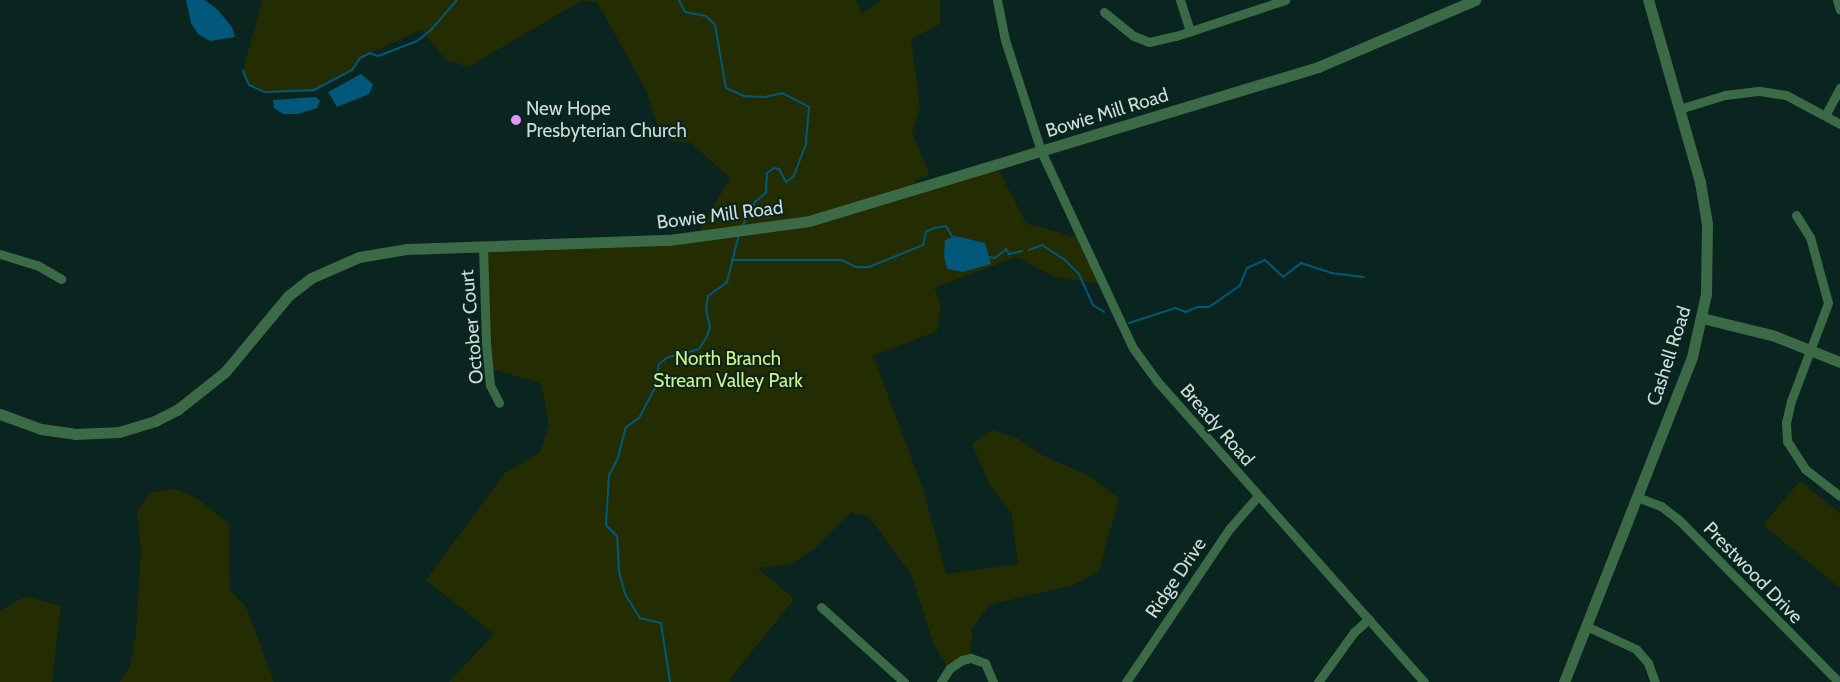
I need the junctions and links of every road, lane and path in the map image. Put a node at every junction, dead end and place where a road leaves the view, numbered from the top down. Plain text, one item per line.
1 (997, 0) edge
2 (1180, 0) edge
3 (1475, 0) edge
4 (1648, 0) edge
5 (1837, 0) edge
6 (1282, 1) edge
7 (1840, 10) edge
8 (1104, 12) dead end
9 (1190, 31) junction
10 (1840, 88) edge
11 (1679, 109) junction
12 (1826, 114) junction
13 (1840, 124) edge
14 (1041, 151) junction
15 (1796, 215) dead end
16 (483, 247) junction
17 (0, 254) edge
18 (61, 278) dead end
19 (1702, 318) junction
20 (1813, 349) junction
21 (1840, 362) edge
22 (499, 403) dead end
23 (0, 414) edge
24 (1258, 496) junction
25 (1840, 496) edge
26 (1637, 497) junction
27 (822, 607) dead end
28 (1369, 619) junction
29 (1586, 626) junction
30 (904, 682) edge
31 (941, 682) edge
32 (993, 682) edge
33 (1126, 682) edge
34 (1318, 682) edge
35 (1424, 682) edge
36 (1564, 682) edge
37 (1655, 682) edge
38 (1839, 682) edge

1 - 14 street, Bready Road
2 - 9 street
3 - 14 street, Bowie Mill Road
4 - 11 street, Cashell Road
5 - 7 street
6 - 9 street
8 - 9 street
10 - 12 street
11 - 12 street
11 - 19 street, Cashell Road
12 - 13 street
14 - 16 street, Bowie Mill Road
14 - 24 street, Bready Road
15 - 20 street
16 - 22 street, October Court
16 - 23 street, Bowie Mill Road
17 - 18 street
19 - 20 street
19 - 26 street, Cashell Road
20 - 21 street
20 - 25 street
24 - 28 street, Bready Road
24 - 33 street, Ridge Drive
26 - 29 street, Cashell Road
26 - 38 street, Prestwood Drive
27 - 30 street
28 - 34 street
28 - 35 street, Bready Road
29 - 36 street, Cashell Road
29 - 37 street
31 - 32 street

